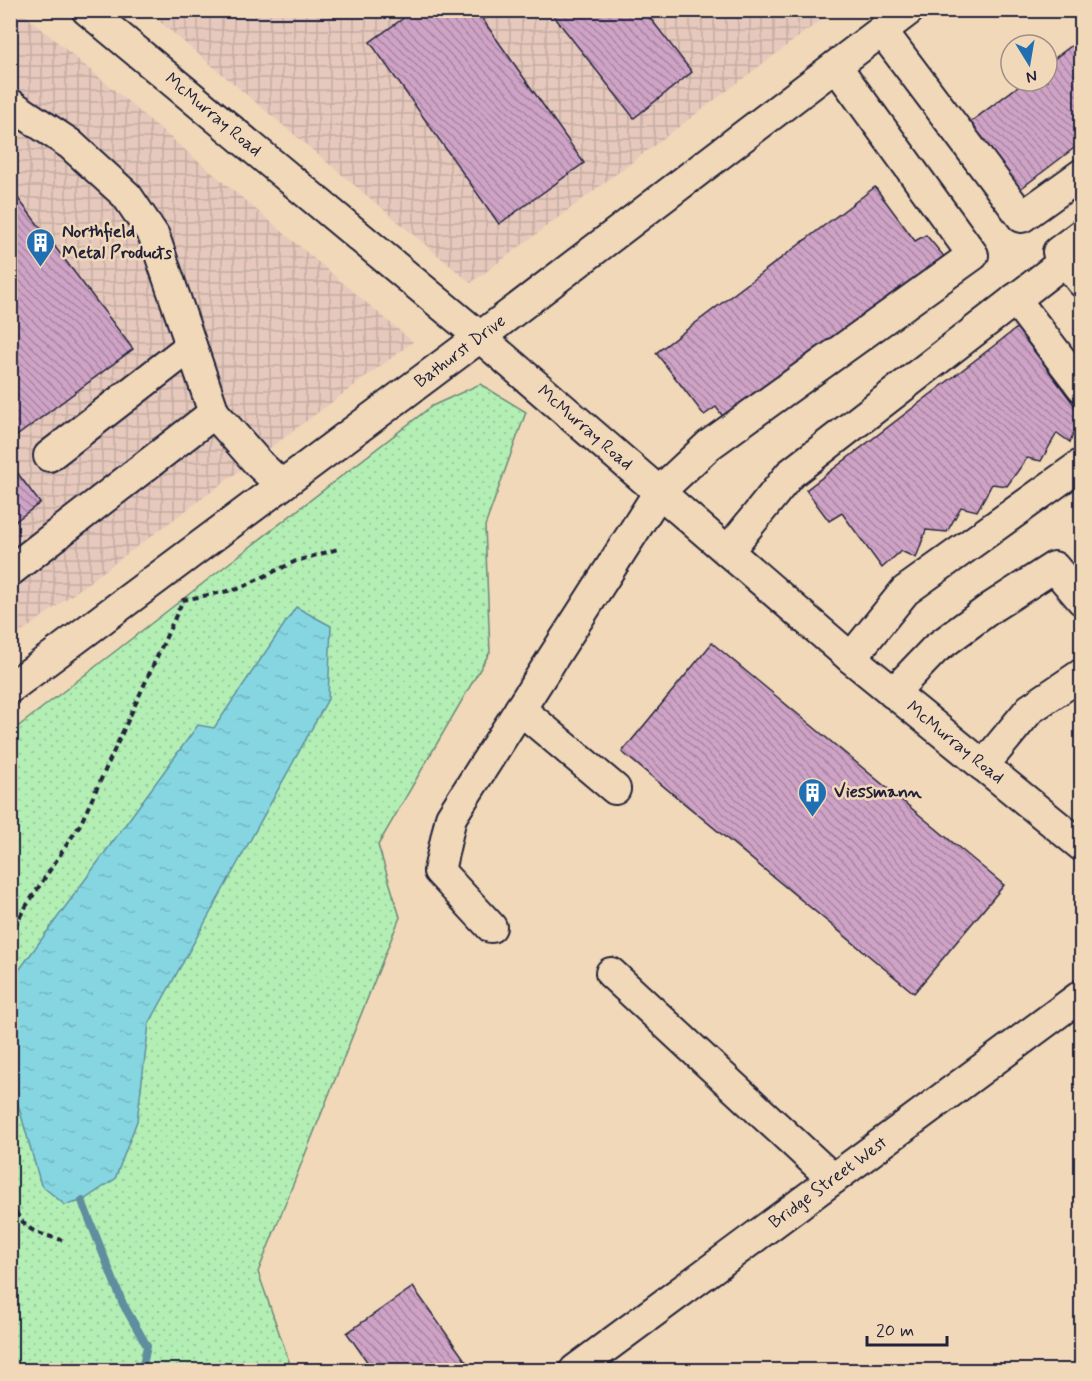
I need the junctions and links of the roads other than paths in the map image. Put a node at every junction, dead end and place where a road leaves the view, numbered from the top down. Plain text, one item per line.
1 (87, 10) edge
2 (909, 10) edge
3 (882, 32) junction
4 (836, 66) junction
5 (10, 104) edge
6 (1082, 174) edge
7 (1082, 234) edge
8 (1074, 271) edge
9 (1015, 299) junction
10 (480, 336) junction
11 (191, 346) junction
12 (1082, 387) edge
13 (214, 413) junction
14 (49, 456) dead end
15 (1082, 464) edge
16 (281, 485) junction
17 (659, 492) junction
18 (728, 551) junction
19 (10, 571) edge
20 (1082, 600) edge
21 (851, 658) junction
22 (1082, 674) edge
23 (10, 688) edge
24 (893, 693) junction
25 (520, 709) junction
26 (983, 766) junction
27 (615, 789) dead end
28 (1082, 846) edge
29 (490, 927) dead end
30 (611, 973) dead end
31 (1082, 995) edge
32 (833, 1179) junction
33 (575, 1371) edge

1 - 10 street, McMurray Road
2 - 3 street, Bathurst Drive
3 - 4 street, Bathurst Drive
3 - 6 street
4 - 10 street, Bathurst Drive
4 - 17 street
5 - 11 street
7 - 8 street
8 - 9 street
9 - 12 street
9 - 18 street
10 - 16 street, Bathurst Drive
10 - 17 street, McMurray Road
11 - 13 street
11 - 14 street
13 - 16 street
13 - 19 street
15 - 21 street
16 - 23 street, Bathurst Drive
17 - 18 street, McMurray Road
17 - 25 street
18 - 21 street, McMurray Road
20 - 24 street
21 - 24 street, McMurray Road
22 - 26 street
24 - 26 street, McMurray Road
25 - 27 street
25 - 29 street
26 - 28 street, McMurray Road
30 - 32 street
31 - 32 street, Bridge Street West
32 - 33 street, Bridge Street West

